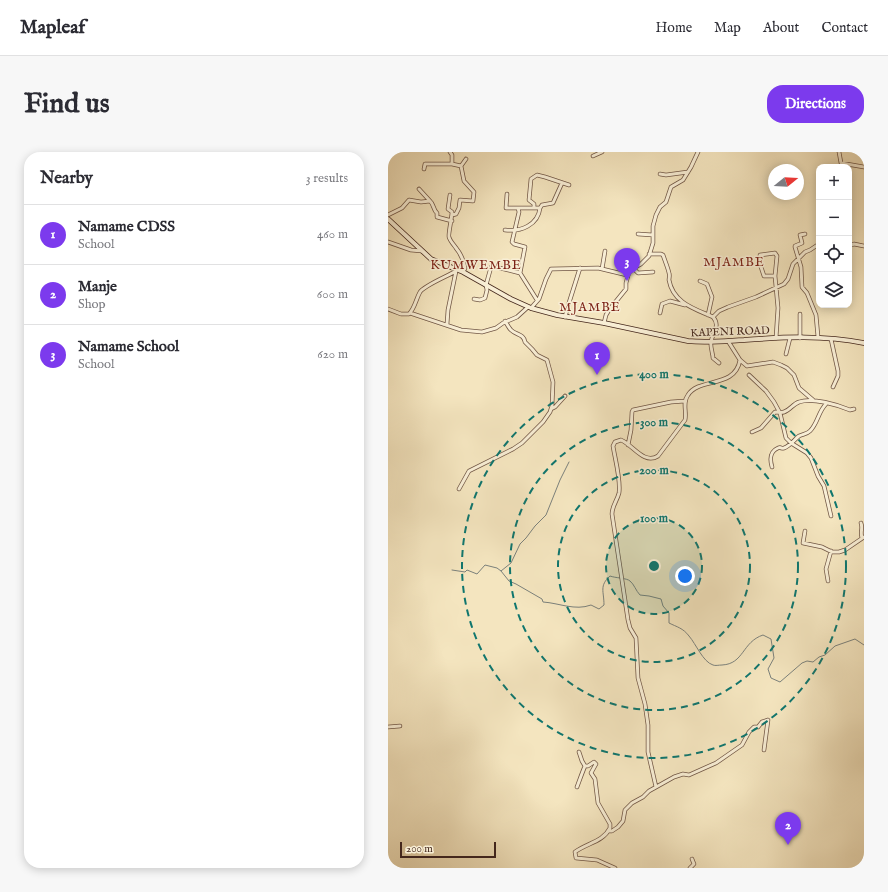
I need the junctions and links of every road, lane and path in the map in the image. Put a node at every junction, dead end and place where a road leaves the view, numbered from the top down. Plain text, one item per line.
1 (450, 152) edge
2 (602, 152) edge
3 (698, 152) edge
4 (839, 152) edge
5 (593, 156) dead end
6 (466, 159) dead end
7 (452, 164) junction
8 (461, 166) junction
9 (864, 167) edge
10 (424, 169) dead end
11 (688, 172) junction
12 (660, 174) dead end
13 (562, 183) junction
14 (569, 185) dead end
15 (419, 189) dead end
16 (506, 194) dead end
17 (450, 195) dead end
18 (430, 201) junction
19 (518, 208) junction
20 (534, 208) junction
21 (540, 208) junction
22 (388, 215) edge
23 (452, 215) junction
24 (388, 219) edge
25 (452, 221) junction
26 (505, 230) dead end
27 (514, 231) junction
28 (638, 234) dead end
29 (805, 234) dead end
30 (653, 235) junction
31 (388, 242) edge
32 (852, 245) edge
33 (816, 246) edge
34 (864, 246) edge
35 (422, 251) junction
36 (606, 251) dead end
37 (649, 254) junction
38 (799, 258) junction
39 (490, 267) dead end
40 (500, 268) dead end
41 (580, 268) junction
42 (633, 268) junction
43 (602, 269) junction
44 (456, 271) junction
45 (463, 272) junction
46 (629, 272) junction
47 (653, 272) dead end
48 (520, 273) junction
49 (775, 276) junction
50 (700, 281) dead end
51 (486, 285) junction
52 (777, 288) junction
53 (474, 299) dead end
54 (537, 300) junction
55 (685, 305) junction
56 (530, 308) junction
57 (388, 309) edge
58 (410, 313) junction
59 (660, 313) dead end
60 (800, 314) dead end
61 (708, 315) junction
62 (565, 317) junction
63 (713, 318) junction
64 (505, 322) junction
65 (604, 323) junction
66 (447, 324) junction
67 (818, 337) junction
68 (776, 338) junction
69 (790, 338) junction
70 (800, 338) junction
71 (831, 339) junction
72 (728, 341) junction
73 (711, 342) junction
74 (864, 343) edge
75 (786, 354) dead end
76 (740, 360) junction
77 (719, 363) dead end
78 (749, 375) dead end
79 (833, 387) dead end
80 (566, 396) dead end
81 (813, 400) junction
82 (685, 401) junction
83 (826, 404) junction
84 (551, 409) junction
85 (854, 409) dead end
86 (780, 413) junction
87 (752, 432) dead end
88 (792, 443) junction
89 (628, 444) junction
90 (772, 467) dead end
91 (459, 490) dead end
92 (832, 516) dead end
93 (861, 523) dead end
94 (805, 531) dead end
95 (863, 537) edge
96 (831, 551) junction
97 (828, 581) dead end
98 (400, 726) dead end
99 (388, 727) edge
100 (764, 750) dead end
101 (579, 752) dead end
102 (585, 766) junction
103 (577, 786) dead end
104 (656, 787) junction
105 (609, 830) junction
106 (692, 859) dead end
107 (615, 868) edge
108 (690, 868) edge

1 - 7 street
2 - 5 street
3 - 11 street
4 - 9 street
6 - 8 street
7 - 8 street
7 - 10 street
8 - 23 street
11 - 12 street
11 - 30 street
13 - 14 street
13 - 20 street
13 - 21 street
15 - 18 street
16 - 19 street
17 - 23 street
18 - 22 street
18 - 25 street
19 - 20 street
19 - 27 street
20 - 21 street
21 - 27 street
23 - 25 street
24 - 35 main road, KAPENI ROAD
25 - 45 street
26 - 27 street
27 - 48 street
28 - 30 street
29 - 38 street
30 - 37 street
31 - 35 street
32 - 34 street
33 - 38 street
35 - 44 main road, KAPENI ROAD
36 - 43 street
37 - 42 street
37 - 55 street
38 - 52 street
38 - 67 street
39 - 51 street
40 - 48 street
41 - 43 street
41 - 54 street
41 - 62 street
42 - 46 street
42 - 47 street
43 - 46 street
44 - 45 main road, KAPENI ROAD
44 - 58 street
44 - 66 street
45 - 51 main road, KAPENI ROAD
46 - 65 street
48 - 54 street
49 - 49 street
49 - 52 street
50 - 61 street
51 - 53 street
51 - 56 main road, KAPENI ROAD
52 - 63 street
52 - 68 street
54 - 56 street
55 - 59 street
55 - 61 street
56 - 62 main road, KAPENI ROAD
56 - 64 street
57 - 58 street
58 - 66 street
60 - 70 street
61 - 63 street
62 - 65 main road, KAPENI ROAD
63 - 73 street
64 - 66 street
64 - 84 street
65 - 73 main road, KAPENI ROAD
67 - 70 main road, KAPENI ROAD
67 - 71 main road, KAPENI ROAD
68 - 69 main road, KAPENI ROAD
68 - 72 main road, KAPENI ROAD
69 - 70 main road, KAPENI ROAD
69 - 75 street
71 - 74 main road, KAPENI ROAD
71 - 79 street
72 - 73 main road, KAPENI ROAD
72 - 76 street
73 - 77 street
76 - 81 street
76 - 82 street
78 - 86 street
80 - 84 street
81 - 83 street
81 - 86 street
82 - 89 street
82 - 89 street
83 - 85 street
83 - 88 street
84 - 91 street
86 - 87 street
86 - 88 street
88 - 90 street
88 - 92 street
89 - 104 street
93 - 95 street
94 - 96 street
95 - 96 street
96 - 97 street
98 - 99 street
100 - 104 street
101 - 102 street
102 - 103 street
102 - 105 street
104 - 105 street
105 - 107 street
106 - 108 street

